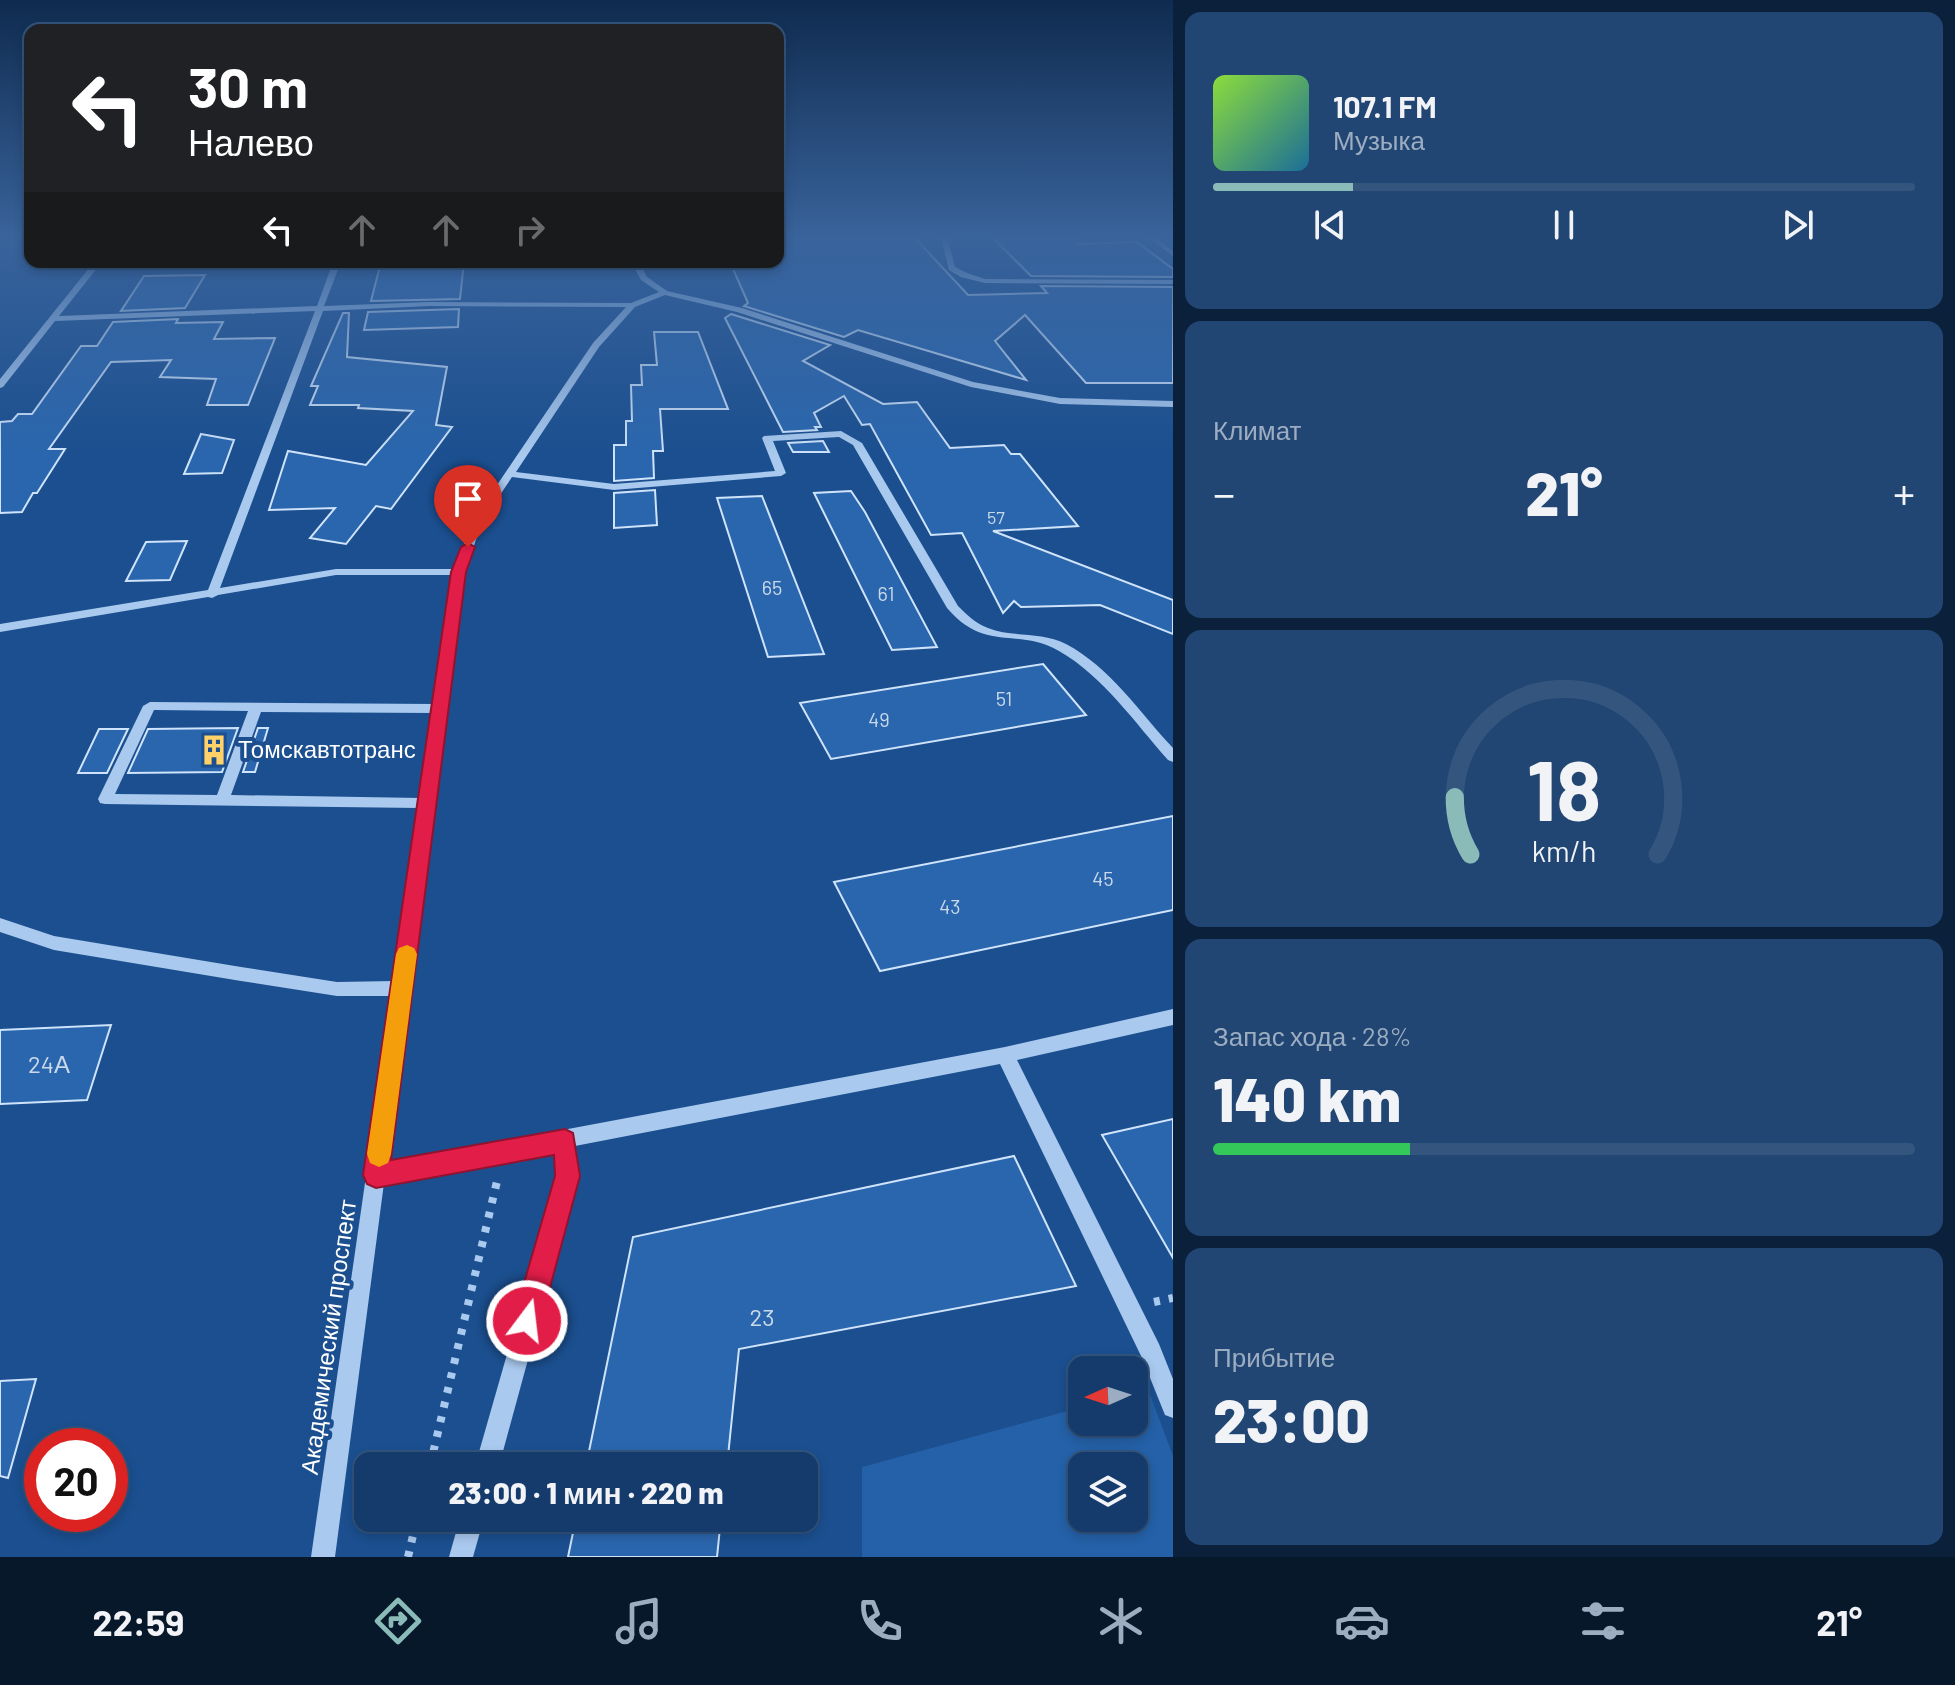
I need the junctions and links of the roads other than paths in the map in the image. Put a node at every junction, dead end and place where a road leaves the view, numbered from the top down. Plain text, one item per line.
1 (60, 310) edge
2 (319, 310) junction
3 (325, 310) edge
4 (628, 310) edge
5 (737, 310) edge
6 (53, 319) junction
7 (0, 385) edge
8 (1173, 404) edge
9 (509, 474) junction
10 (459, 572) junction
11 (212, 595) junction
12 (0, 628) edge
13 (256, 707) junction
14 (440, 709) junction
15 (1173, 757) edge
16 (222, 800) junction
17 (427, 803) junction
18 (0, 925) edge
19 (402, 988) junction
20 (1173, 1017) edge
21 (1005, 1055) junction
22 (565, 1141) junction
23 (376, 1175) junction
24 (1173, 1407) edge
25 (491, 1452) edge
26 (468, 1532) edge
27 (323, 1557) edge
28 (461, 1557) edge

1 - 6 street
2 - 3 street
2 - 6 street
2 - 11 street
4 - 9 street, Академический проспект
5 - 8 street
6 - 7 street
9 - 10 street, Академический проспект
9 - 15 street
10 - 11 street
10 - 14 street, Академический проспект
11 - 12 street
13 - 14 street
13 - 16 street
13 - 16 street
14 - 17 street, Академический проспект
16 - 17 street
17 - 19 street, Академический проспект
18 - 19 street
19 - 23 street, Академический проспект
20 - 21 street
21 - 22 street
21 - 24 street
22 - 23 street
22 - 25 street
23 - 27 street, Академический проспект
26 - 28 street

